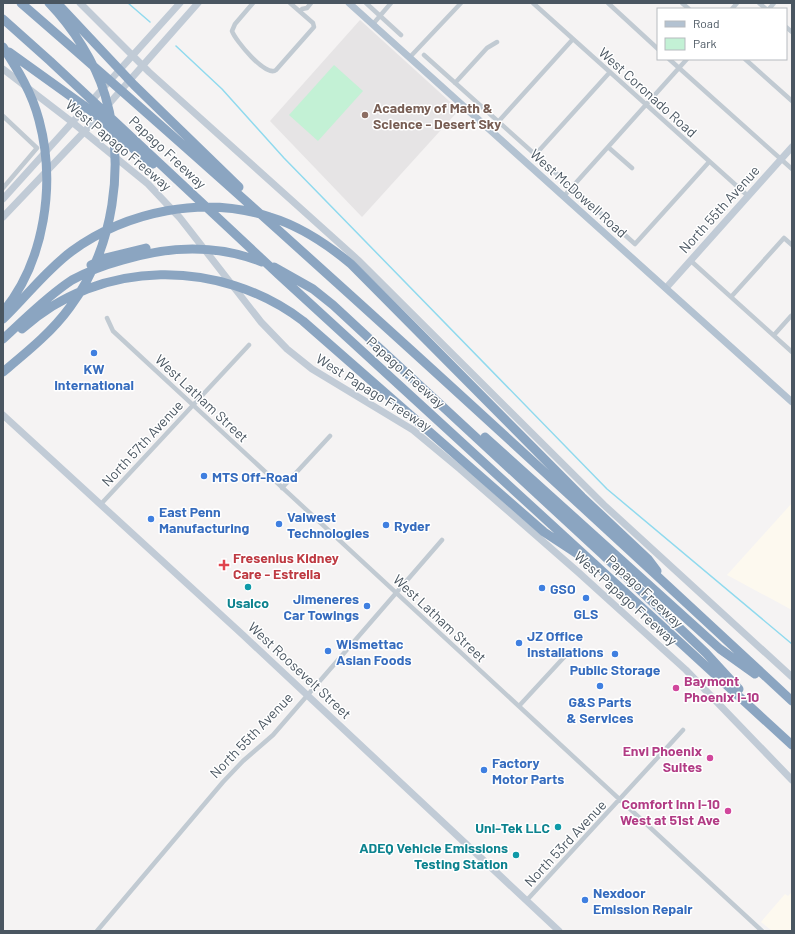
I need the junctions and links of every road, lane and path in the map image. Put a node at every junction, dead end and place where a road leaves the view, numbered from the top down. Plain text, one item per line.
1 (21, 3) edge
2 (80, 3) edge
3 (180, 3) edge
4 (198, 3) edge
5 (253, 3) edge
6 (290, 3) edge
7 (302, 3) edge
8 (311, 3) edge
9 (350, 3) edge
10 (366, 3) edge
11 (391, 3) edge
12 (461, 3) edge
13 (533, 3) edge
14 (608, 3) edge
15 (53, 5) edge
16 (301, 10) junction
17 (380, 16) junction
18 (3, 19) edge
19 (373, 24) junction
20 (401, 35) dead end
21 (573, 39) junction
22 (497, 42) dead end
23 (3, 47) edge
24 (657, 48) edge
25 (424, 56) dead end
26 (130, 58) junction
27 (410, 58) junction
28 (670, 60) edge
29 (686, 60) edge
30 (746, 60) edge
31 (142, 68) junction
32 (679, 68) junction
33 (3, 69) edge
34 (610, 72) junction
35 (455, 83) junction
36 (792, 101) edge
37 (646, 105) junction
38 (3, 116) edge
39 (75, 119) junction
40 (498, 122) junction
41 (84, 132) junction
42 (608, 147) junction
43 (792, 147) edge
44 (535, 155) junction
45 (782, 159) junction
46 (710, 162) junction
47 (632, 168) dead end
48 (792, 169) edge
49 (184, 186) junction
50 (3, 188) edge
51 (571, 188) junction
52 (564, 196) junction
53 (748, 196) junction
54 (3, 199) edge
55 (3, 217) edge
56 (792, 245) edge
57 (183, 246) junction
58 (691, 261) junction
59 (666, 288) junction
60 (352, 297) junction
61 (731, 297) junction
62 (338, 307) junction
63 (3, 312) edge
64 (791, 316) dead end
65 (107, 318) dead end
66 (3, 319) edge
67 (3, 333) edge
68 (774, 335) junction
69 (3, 339) edge
70 (249, 345) dead end
71 (3, 347) edge
72 (792, 352) edge
73 (3, 372) edge
74 (792, 402) edge
75 (193, 405) junction
76 (3, 415) edge
77 (330, 436) dead end
78 (282, 488) junction
79 (101, 504) junction
80 (442, 540) dead end
81 (604, 572) junction
82 (396, 592) junction
83 (676, 593) junction
84 (567, 654) dead end
85 (792, 677) edge
86 (784, 694) junction
87 (308, 695) junction
88 (792, 701) edge
89 (519, 706) junction
90 (683, 730) dead end
91 (778, 731) junction
92 (792, 744) edge
93 (792, 780) edge
94 (620, 799) junction
95 (527, 900) junction
96 (97, 931) edge
97 (559, 931) edge
98 (762, 931) edge

1 - 60 highway, Papago Freeway
2 - 26 main road
3 - 26 main road
4 - 31 main road
5 - 16 street
6 - 16 street
7 - 16 street
8 - 16 street
9 - 19 main road, West McDowell Road
10 - 17 street
11 - 17 street
12 - 27 street
13 - 21 street, West Coronado Road
14 - 24 street
15 - 60 highway
15 - 73 highway
17 - 19 street
17 - 20 street
18 - 49 highway, Papago Freeway
19 - 27 main road, West McDowell Road
21 - 34 street, West Coronado Road
21 - 40 street
22 - 35 street
23 - 49 highway
23 - 63 highway
25 - 35 street, West McDowell Road
26 - 31 main road
26 - 39 main road
27 - 52 main road, West McDowell Road
28 - 32 street
29 - 32 street
30 - 36 street
31 - 41 main road
31 - 85 main road
32 - 37 street
32 - 45 street
33 - 39 main road, West Papago Freeway
34 - 37 street, West Coronado Road
34 - 44 street
35 - 40 street, West McDowell Road
37 - 42 street
37 - 46 street, West Coronado Road
38 - 50 street
39 - 41 main road, West Papago Freeway
39 - 54 main road
40 - 44 street, West McDowell Road
41 - 55 main road
41 - 93 main road, West Papago Freeway
42 - 47 street
42 - 51 street
43 - 45 main road, North 55th Avenue
44 - 51 street, West McDowell Road
45 - 48 street
45 - 53 main road, North 55th Avenue
46 - 51 street, West McDowell Road
46 - 53 street, West Coronado Road
49 - 81 highway, Papago Freeway
51 - 52 street
52 - 59 main road, West McDowell Road
53 - 58 main road, North 55th Avenue
56 - 61 street
57 - 62 highway
57 - 67 highway
57 - 69 highway
58 - 59 main road, North 55th Avenue
58 - 61 street
59 - 74 main road, West McDowell Road
60 - 83 highway, Papago Freeway
61 - 68 street
62 - 86 highway
62 - 91 highway
64 - 68 street
65 - 75 street, West Latham Street
66 - 83 highway
68 - 72 street
70 - 75 street, North 57th Avenue
71 - 81 highway
75 - 78 street, West Latham Street
75 - 79 street, North 57th Avenue
76 - 79 main road, West Roosevelt Street
77 - 78 street
78 - 82 street, West Latham Street
79 - 87 main road, West Roosevelt Street
80 - 82 street, North 55th Avenue
81 - 91 highway, Papago Freeway
82 - 87 street, North 55th Avenue
82 - 89 street, West Latham Street
83 - 86 highway, Papago Freeway
84 - 89 street
86 - 88 highway, Papago Freeway
87 - 95 main road, West Roosevelt Street
87 - 96 street, North 55th Avenue
89 - 94 street, West Latham Street
90 - 94 street, North 53rd Avenue
91 - 92 highway, Papago Freeway
94 - 95 street, North 53rd Avenue
94 - 98 street, West Latham Street
95 - 97 main road, West Roosevelt Street

